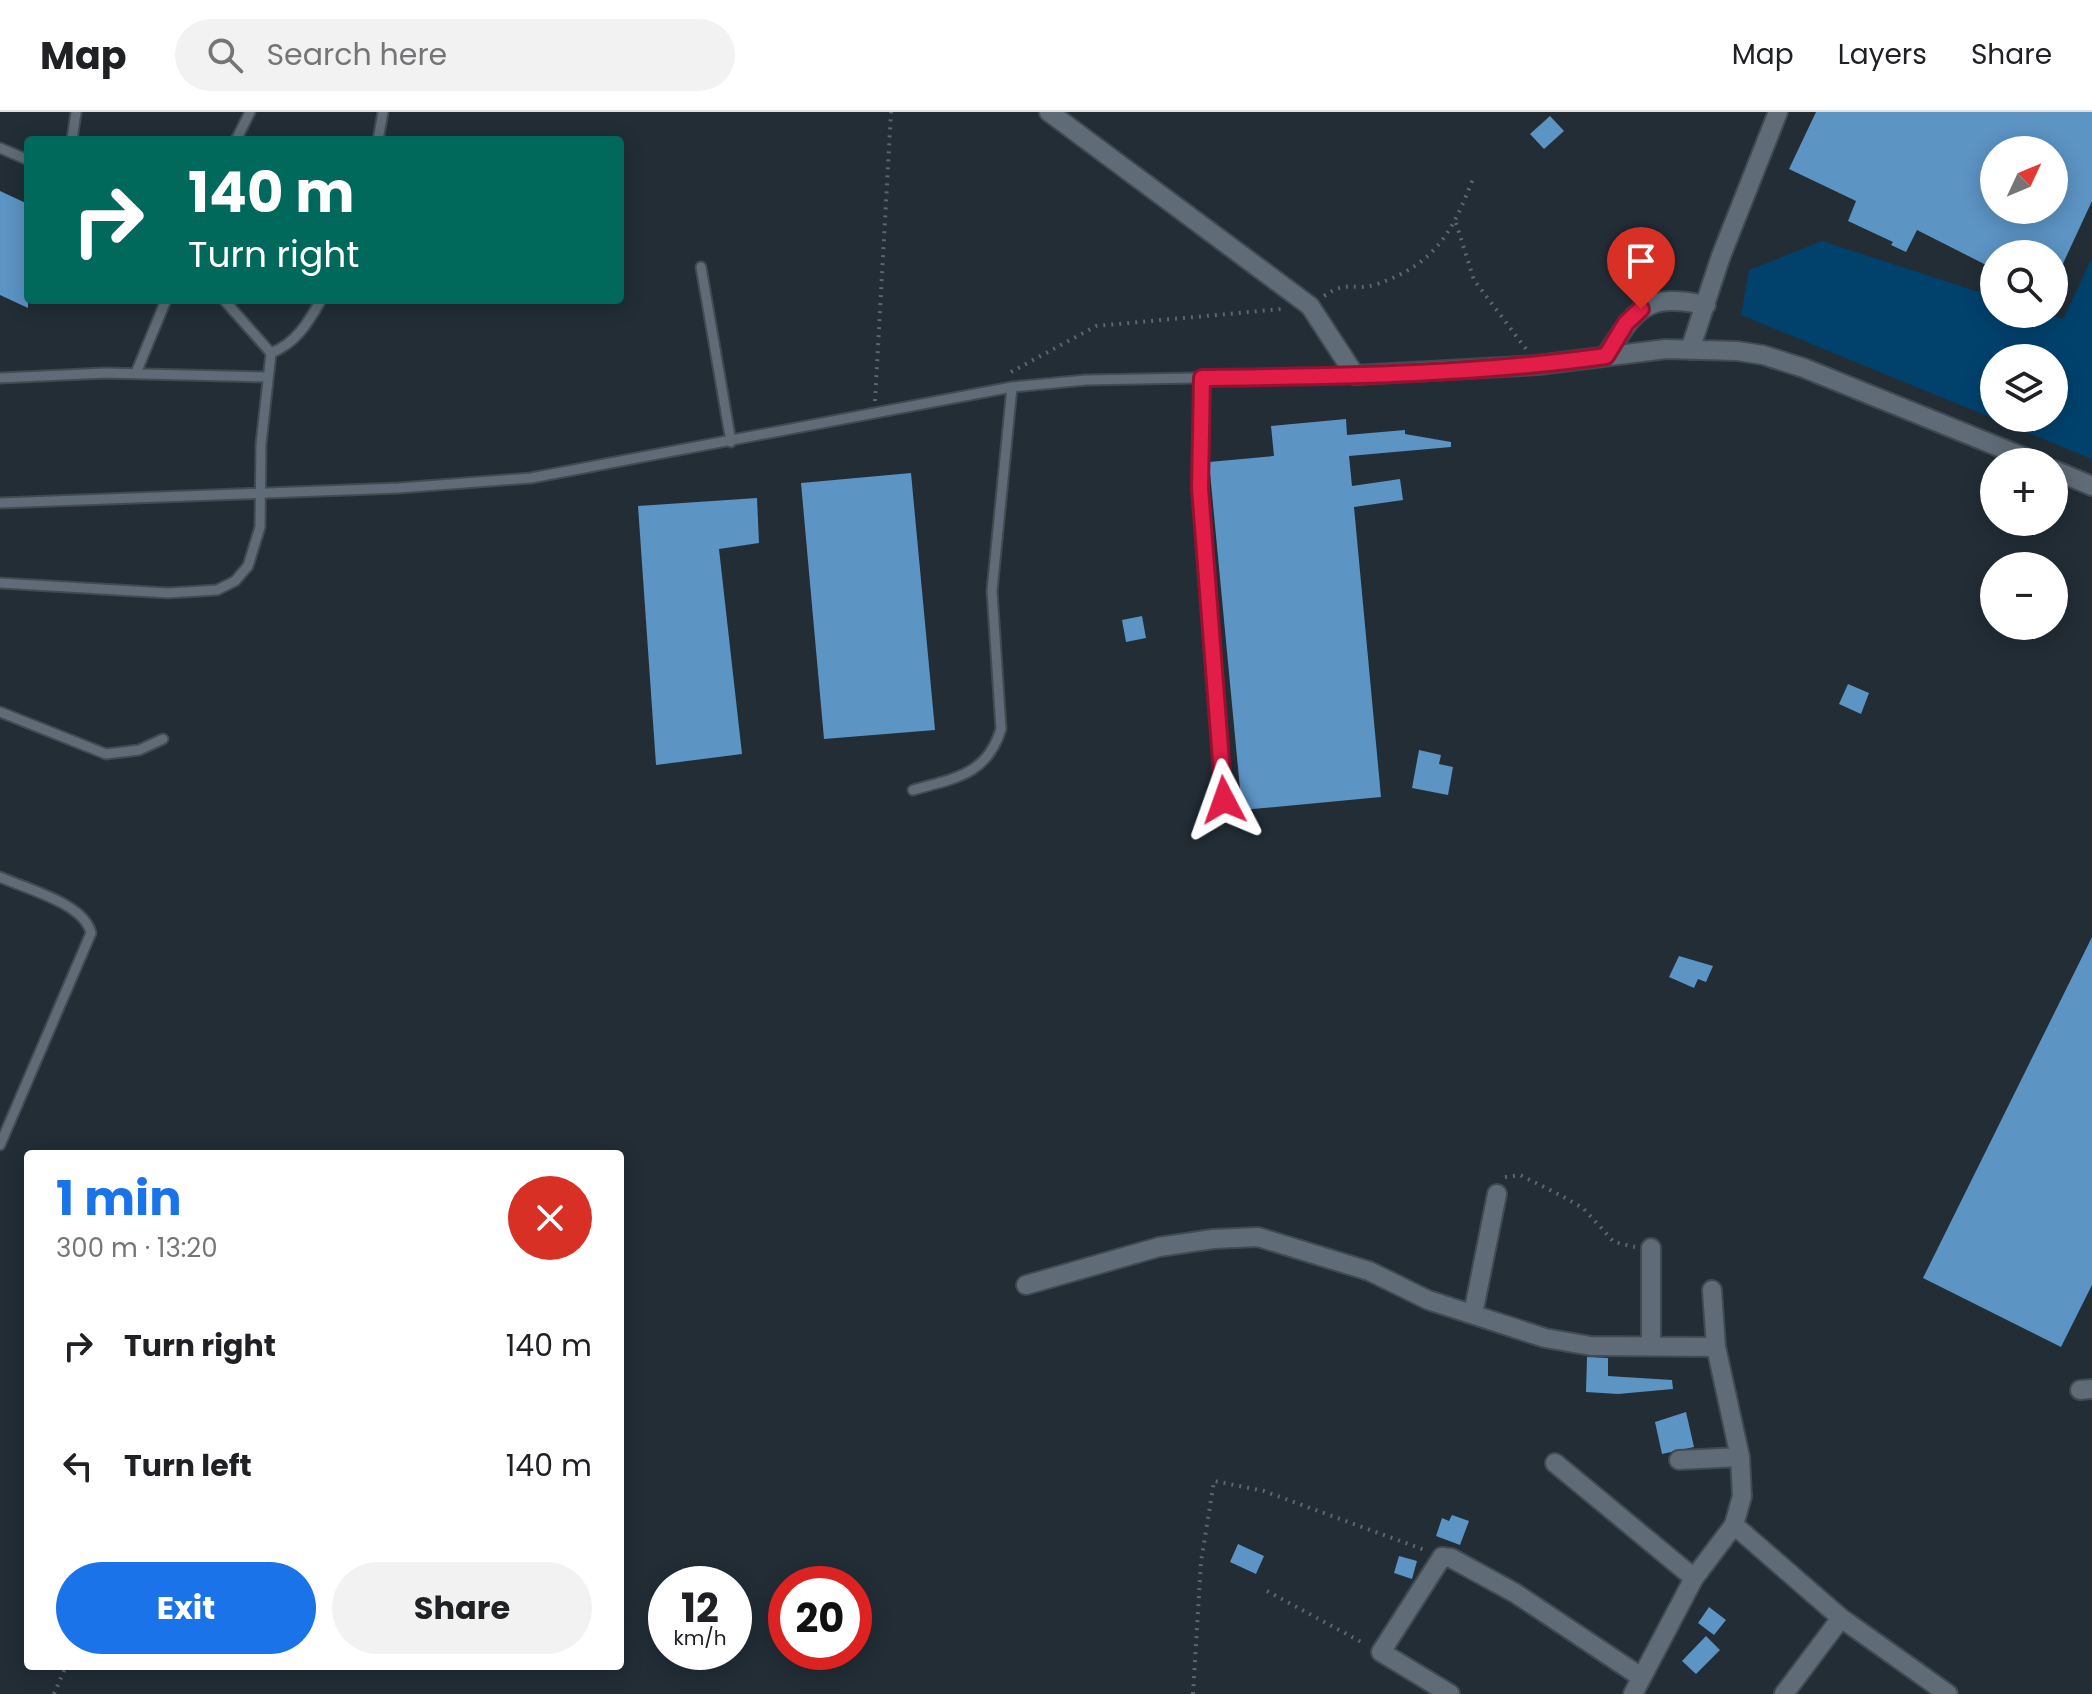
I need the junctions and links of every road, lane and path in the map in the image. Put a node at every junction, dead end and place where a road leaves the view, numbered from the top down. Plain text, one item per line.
1 (76, 112) edge
2 (250, 112) edge
3 (383, 112) edge
4 (891, 112) edge
5 (1049, 112) edge
6 (1778, 112) edge
7 (73, 136) edge
8 (238, 136) edge
9 (379, 136) edge
10 (0, 148) edge
11 (24, 158) edge
12 (1474, 176) dead end
13 (1456, 223) junction
14 (701, 267) dead end
15 (164, 304) edge
16 (228, 304) edge
17 (318, 304) edge
18 (1706, 305) junction
19 (1310, 306) junction
20 (1690, 350) junction
21 (271, 353) junction
22 (1606, 356) junction
23 (1538, 365) junction
24 (136, 373) junction
25 (1355, 375) junction
26 (268, 377) junction
27 (0, 378) edge
28 (1202, 378) junction
29 (999, 379) dead end
30 (1012, 387) junction
31 (874, 412) junction
32 (731, 442) junction
33 (2001, 448) edge
34 (2068, 476) edge
35 (2092, 486) edge
36 (261, 492) junction
37 (0, 503) edge
38 (0, 583) edge
39 (0, 713) edge
40 (163, 739) dead end
41 (913, 790) dead end
42 (1224, 800) dead end
43 (0, 877) edge
44 (0, 1145) edge
45 (1497, 1194) joint
46 (1651, 1248) joint
47 (1026, 1285) dead end
48 (1712, 1290) dead end
49 (1473, 1314) junction
50 (1651, 1345) junction
51 (1716, 1347) junction
52 (1740, 1457) junction
53 (1679, 1460) dead end
54 (1555, 1463) dead end
55 (1734, 1525) junction
56 (1442, 1557) junction
57 (1694, 1578) junction
58 (1267, 1591) dead end
59 (1841, 1618) junction
60 (1381, 1652) junction
61 (64, 1670) edge
62 (1637, 1686) edge
63 (1921, 1686) edge
64 (54, 1694) edge
65 (1193, 1694) edge
66 (1450, 1694) edge
67 (1784, 1694) edge
68 (1948, 1694) edge

1 - 7 lane
2 - 8 lane
3 - 9 lane
4 - 31 path
5 - 19 street
6 - 18 street
10 - 11 lane
12 - 13 path
13 - 19 path
13 - 23 path
14 - 32 lane
15 - 24 lane
16 - 21 lane
17 - 21 lane
18 - 20 street
18 - 22 street
19 - 25 street
19 - 29 path
20 - 22 street
20 - 33 street
21 - 26 lane
22 - 23 street
23 - 25 street
24 - 26 lane
24 - 27 lane
25 - 28 lane
26 - 36 lane
28 - 30 lane
28 - 42 lane
30 - 31 lane
30 - 41 lane
31 - 32 lane
32 - 36 lane
34 - 35 street
36 - 37 lane
36 - 38 lane
39 - 40 lane
43 - 44 lane
45 - 46 path
45 - 49 street
46 - 50 street
47 - 49 street
48 - 51 street
49 - 50 street
50 - 51 street
51 - 52 street
52 - 53 street
52 - 55 street
54 - 57 street
55 - 57 street
55 - 59 street
56 - 60 street
56 - 62 street
56 - 65 path
57 - 62 street
58 - 60 path
59 - 63 street
59 - 67 street
60 - 66 street
61 - 64 path
63 - 68 street

